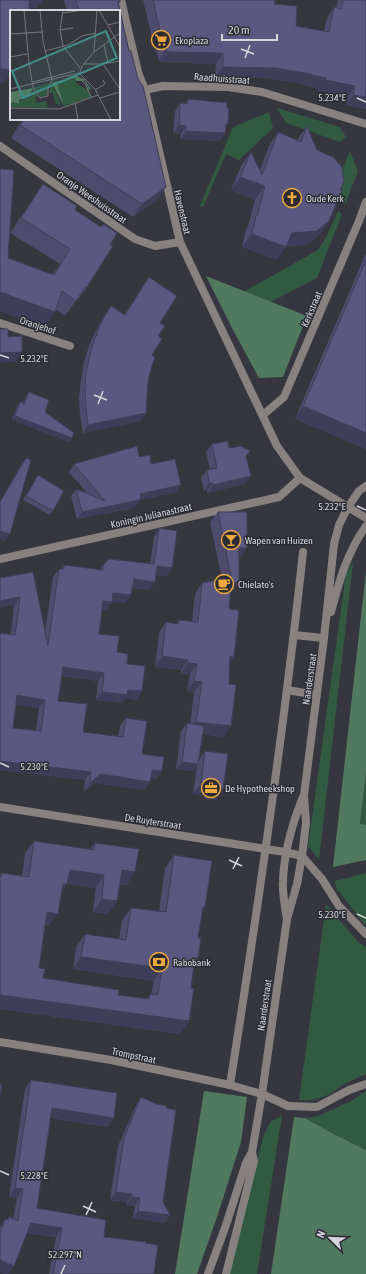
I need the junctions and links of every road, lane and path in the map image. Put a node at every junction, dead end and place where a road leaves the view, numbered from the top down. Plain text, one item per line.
1 (121, 0) edge
2 (145, 90) junction
3 (366, 124) edge
4 (0, 146) edge
5 (366, 202) edge
6 (180, 242) junction
7 (0, 324) edge
8 (70, 346) dead end
9 (263, 415) junction
10 (300, 478) junction
11 (366, 486) edge
12 (348, 507) junction
13 (366, 518) edge
14 (366, 526) edge
15 (303, 552) dead end
16 (0, 559) edge
17 (294, 635) junction
18 (324, 638) junction
19 (287, 690) junction
20 (317, 695) junction
21 (304, 795) junction
22 (0, 807) edge
23 (267, 849) junction
24 (285, 852) junction
25 (302, 856) junction
26 (286, 919) junction
27 (366, 934) edge
28 (0, 1042) edge
29 (366, 1084) edge
30 (230, 1085) junction
31 (262, 1094) junction
32 (252, 1152) junction
33 (208, 1274) edge
34 (226, 1274) edge

1 - 2 street, Havenstraat
2 - 3 street, Raadhuisstraat
2 - 6 street, Havenstraat
4 - 6 street, Oranje Weeshuisstraat
5 - 9 street, Kerkstraat
6 - 9 street, Havenstraat
7 - 8 street, Oranjehof
9 - 10 street, Havenstraat
10 - 12 street
10 - 16 street, Koningin Julianastraat
11 - 12 street, Naarderstraat
12 - 13 street
12 - 18 street, Naarderstraat
14 - 18 street, Naarderstraat
15 - 17 street
17 - 18 street
17 - 19 street
18 - 20 street, Naarderstraat
19 - 20 street
19 - 23 street
20 - 21 street, Naarderstraat
21 - 24 street, Naarderstraat
21 - 25 street, Naarderstraat
22 - 23 street, De Ruyterstraat
23 - 24 street, De Ruyterstraat
23 - 30 street
24 - 25 street, De Ruyterstraat
24 - 26 street, Naarderstraat
25 - 26 street, Naarderstraat
25 - 27 street
26 - 31 street, Naarderstraat
28 - 30 street, Trompstraat
29 - 31 street
30 - 31 street, Trompstraat
31 - 32 street, Naarderstraat
32 - 33 street, Naarderstraat
32 - 34 street, Naarderstraat

